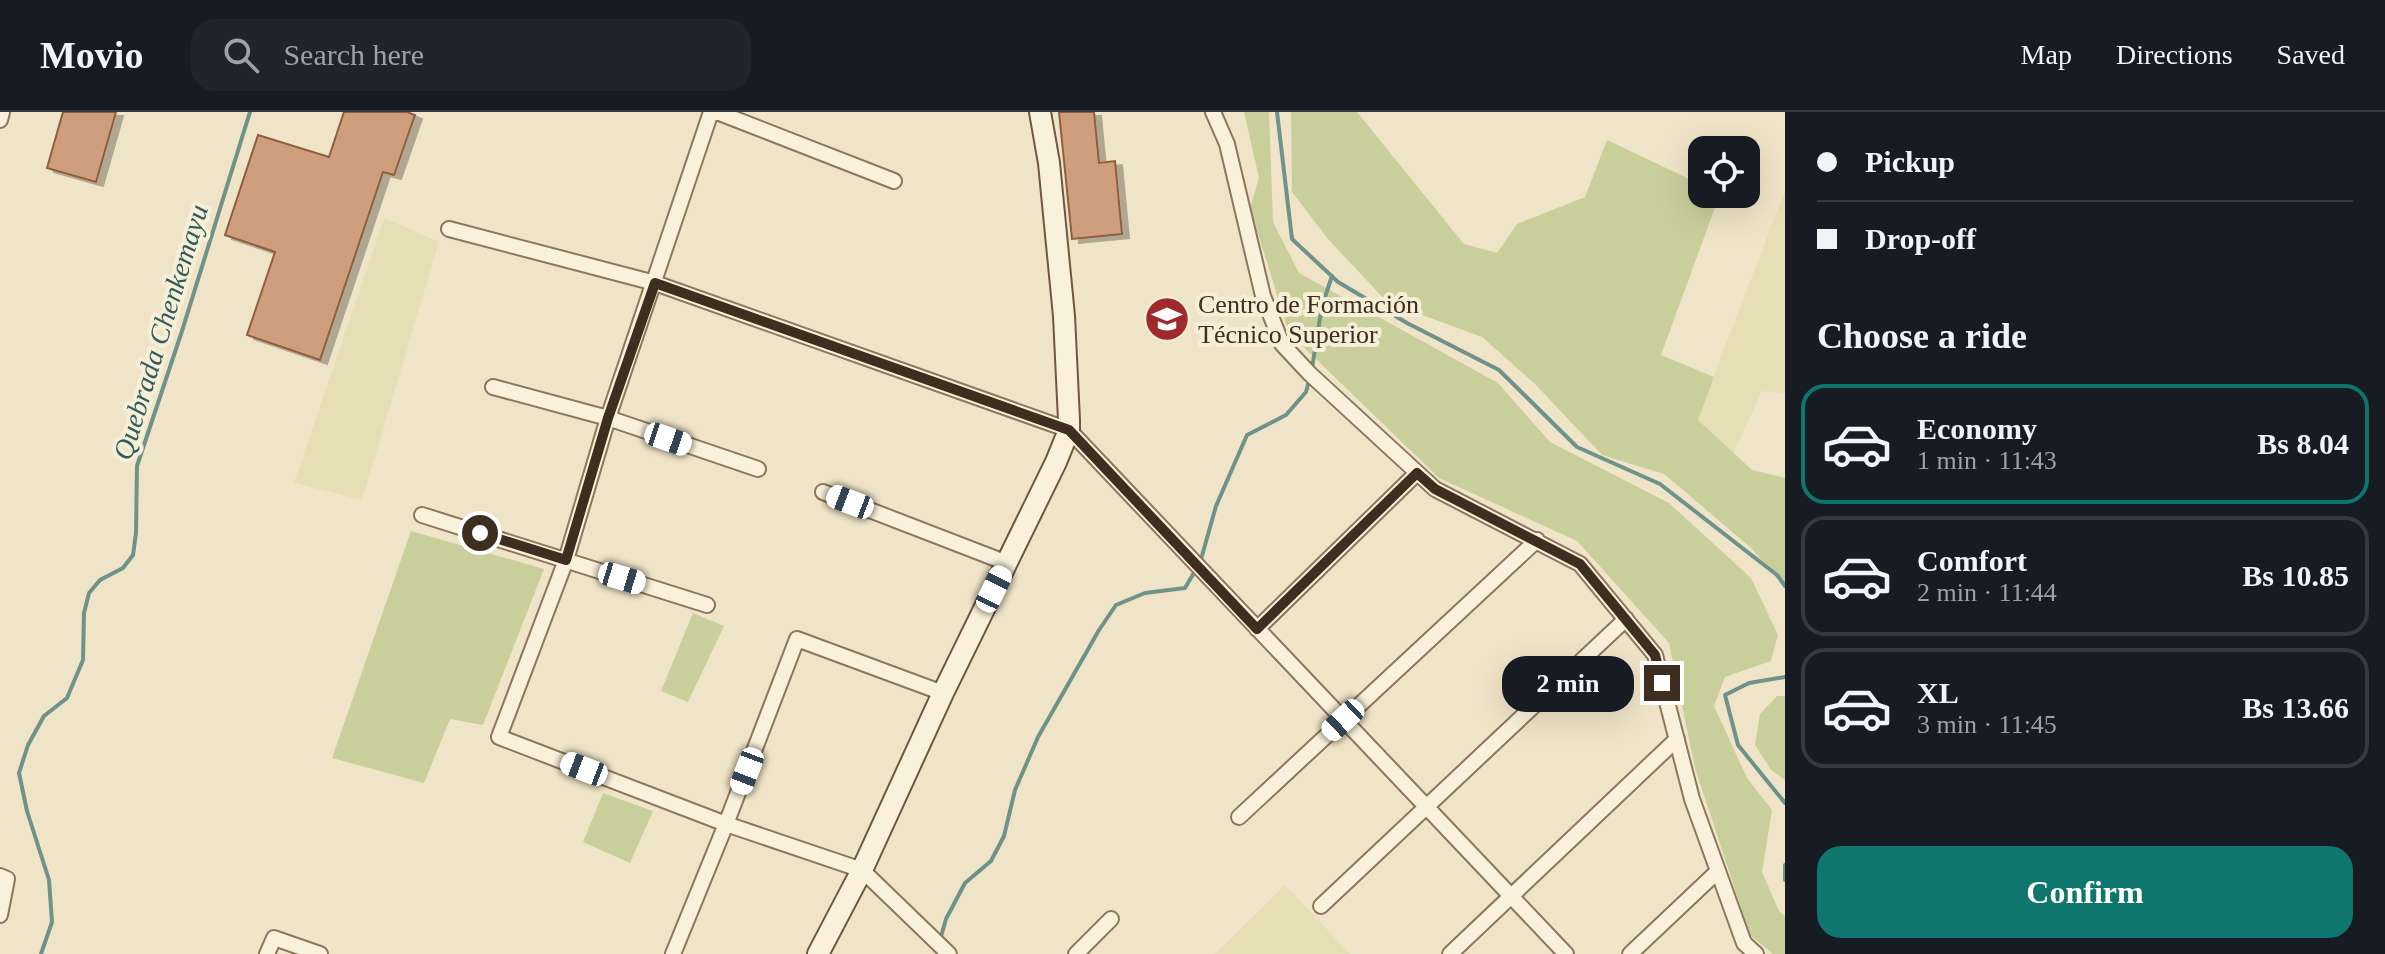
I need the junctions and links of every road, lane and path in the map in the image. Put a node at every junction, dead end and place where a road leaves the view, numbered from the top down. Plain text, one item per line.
1 (2, 112) edge
2 (714, 112) edge
3 (1040, 112) edge
4 (1213, 112) edge
5 (0, 120) edge
6 (894, 181) dead end
7 (449, 229) dead end
8 (655, 283) junction
9 (493, 387) dead end
10 (608, 418) junction
11 (1069, 430) junction
12 (758, 469) dead end
13 (1417, 473) junction
14 (823, 492) dead end
15 (422, 515) dead end
16 (1537, 540) junction
17 (566, 560) junction
18 (1007, 563) junction
19 (707, 605) dead end
20 (1626, 619) junction
21 (1257, 629) junction
22 (943, 693) junction
23 (1343, 720) junction
24 (1677, 739) junction
25 (1426, 807) junction
26 (1239, 817) dead end
27 (726, 824) junction
28 (862, 870) junction
29 (1718, 871) junction
30 (0, 876) edge
31 (1511, 896) junction
32 (1321, 906) dead end
33 (0, 915) edge
34 (1111, 919) dead end
35 (267, 954) edge
36 (320, 954) edge
37 (673, 954) edge
38 (818, 954) edge
39 (949, 954) edge
40 (1076, 954) edge
41 (1450, 954) edge
42 (1566, 954) edge
43 (1630, 954) edge
44 (1756, 954) edge

1 - 5 street
2 - 6 street
2 - 8 street
3 - 11 street
4 - 13 street
7 - 8 street
8 - 10 street
8 - 11 street
9 - 10 street
10 - 12 street
10 - 17 street
11 - 18 street
11 - 21 street
13 - 16 street
13 - 21 street
14 - 18 street
15 - 17 street
16 - 20 street
16 - 23 street
17 - 19 street
17 - 27 street
18 - 22 street
20 - 24 street
20 - 25 street
21 - 23 street
22 - 27 street
22 - 28 street
23 - 25 street
23 - 26 street
24 - 29 street
24 - 31 street
25 - 31 street
25 - 32 street
27 - 28 street
27 - 37 street
28 - 38 street
28 - 39 street
29 - 43 street
29 - 44 street
30 - 33 street
31 - 41 street
31 - 42 street
34 - 40 street
35 - 36 street

